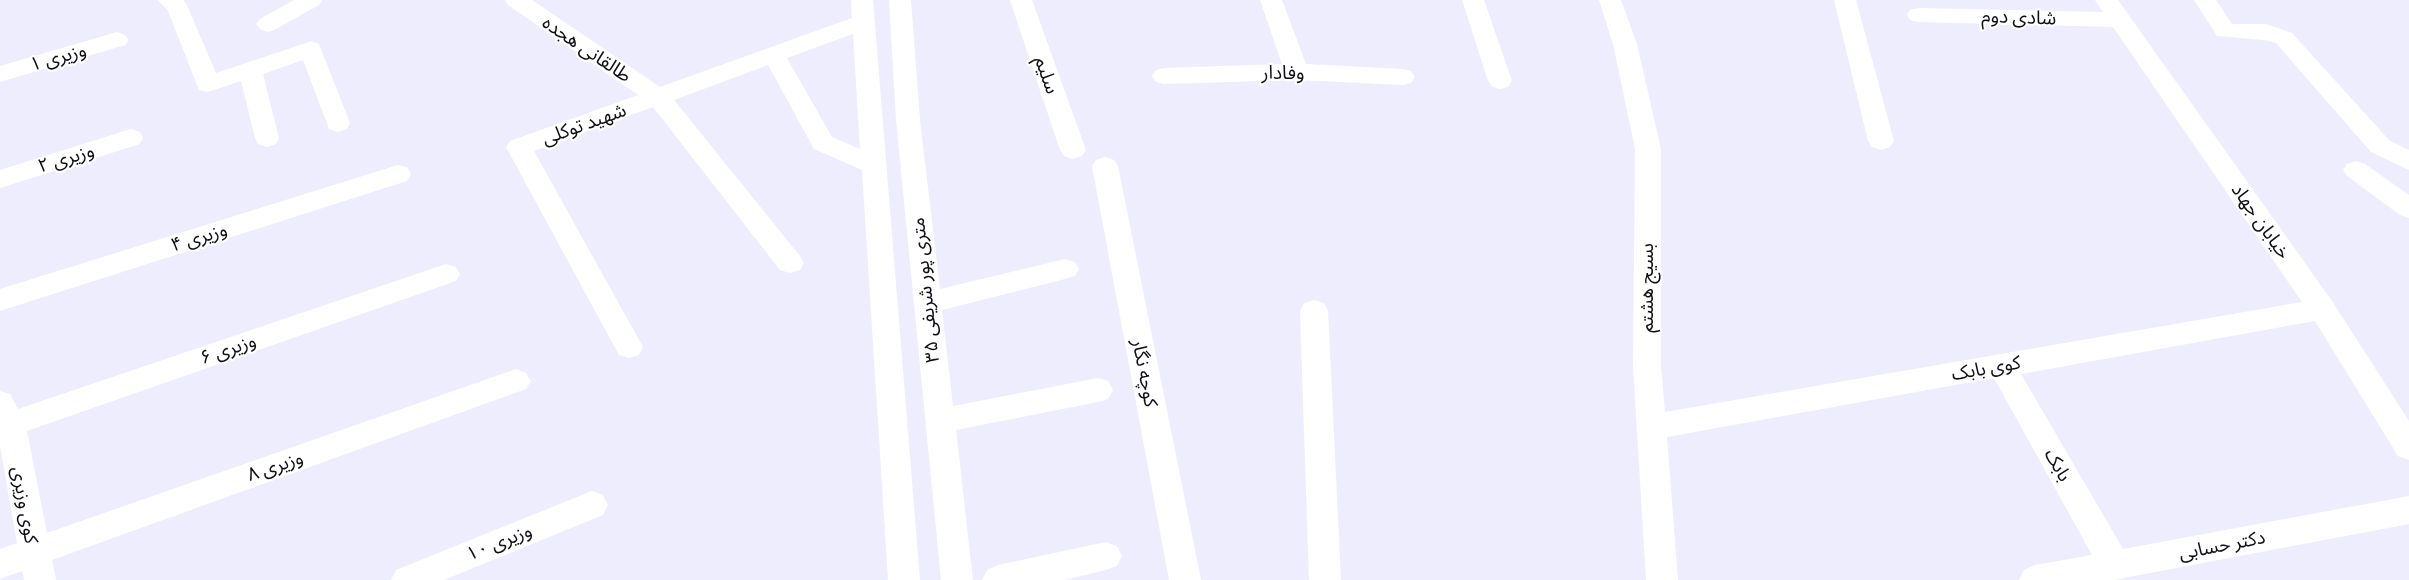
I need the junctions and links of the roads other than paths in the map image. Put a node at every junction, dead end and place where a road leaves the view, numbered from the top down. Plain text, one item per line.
1 (169, 0) edge
2 (311, 0) edge
3 (516, 0) edge
4 (900, 0) edge
5 (1021, 0) edge
6 (1271, 0) edge
7 (1473, 0) edge
8 (1610, 0) edge
9 (1845, 0) edge
10 (2205, 0) edge
11 (2113, 10) edge
12 (863, 11) edge
13 (1918, 15) dead end
14 (268, 24) dead end
15 (117, 40) dead end
16 (774, 55) junction
17 (250, 70) junction
18 (1297, 72) junction
19 (0, 74) edge
20 (1164, 76) dead end
21 (1403, 77) dead end
22 (1500, 81) dead end
23 (658, 97) junction
24 (338, 123) dead end
25 (131, 138) dead end
26 (267, 138) dead end
27 (1881, 141) dead end
28 (1073, 150) dead end
29 (2409, 161) edge
30 (874, 164) junction
31 (1105, 166) dead end
32 (2356, 170) dead end
33 (398, 174) dead end
34 (0, 179) edge
35 (2409, 208) edge
36 (790, 263) dead end
37 (1065, 269) dead end
38 (446, 274) dead end
39 (0, 300) edge
40 (926, 303) junction
41 (2322, 309) junction
42 (1314, 311) dead end
43 (629, 347) dead end
44 (2001, 365) junction
45 (516, 381) dead end
46 (1098, 390) dead end
47 (5, 414) edge
48 (939, 422) junction
49 (1651, 427) junction
50 (2409, 447) edge
51 (592, 504) dead end
52 (2409, 510) edge
53 (1106, 556) dead end
54 (0, 564) edge
55 (2115, 565) junction
56 (37, 566) edge
57 (407, 580) edge
58 (904, 580) edge
59 (957, 580) edge
60 (998, 580) edge
61 (1185, 580) edge
62 (1325, 580) edge
63 (1662, 580) edge
64 (2035, 580) edge

1 - 17 street
2 - 14 street
3 - 23 street, طالقانی هجده
4 - 40 street, ۳۵ متری پور شریفی
5 - 28 street, سلیم
6 - 18 street
7 - 22 street
8 - 49 street, بسیج هشتم
9 - 27 street
10 - 29 street
11 - 13 street, شادی دوم
11 - 41 street, خیابان جهاد
12 - 16 street, شهید توکلی
12 - 30 street
15 - 19 street, وزیری ۱
16 - 23 street, شهید توکلی
16 - 30 street
17 - 24 street
17 - 26 street
18 - 20 street, وفادار
18 - 21 street, وفادار
23 - 36 street, طالقانی هجده
23 - 43 street, شهید توکلی
25 - 34 street, وزیری ۲
30 - 58 street
31 - 61 street, کوچه نگار
32 - 35 street
33 - 39 street, وزیری ۴
37 - 40 street
38 - 47 street, وزیری ۶
40 - 48 street, ۳۵ متری پور شریفی
41 - 44 street, کوی بابک
41 - 50 street, خیابان جهاد
42 - 62 street
44 - 49 street, کوی بابک
44 - 55 street, بابک
45 - 56 street, وزیری ۸
46 - 48 street
47 - 56 street, کوی وزیری
48 - 59 street, ۳۵ متری پور شریفی
49 - 63 street, بسیج هشتم
51 - 57 street, وزیری ۱۰
52 - 55 street, دکتر حسابی
53 - 60 street
54 - 56 street, وزیری ۸
55 - 64 street, دکتر حسابی

